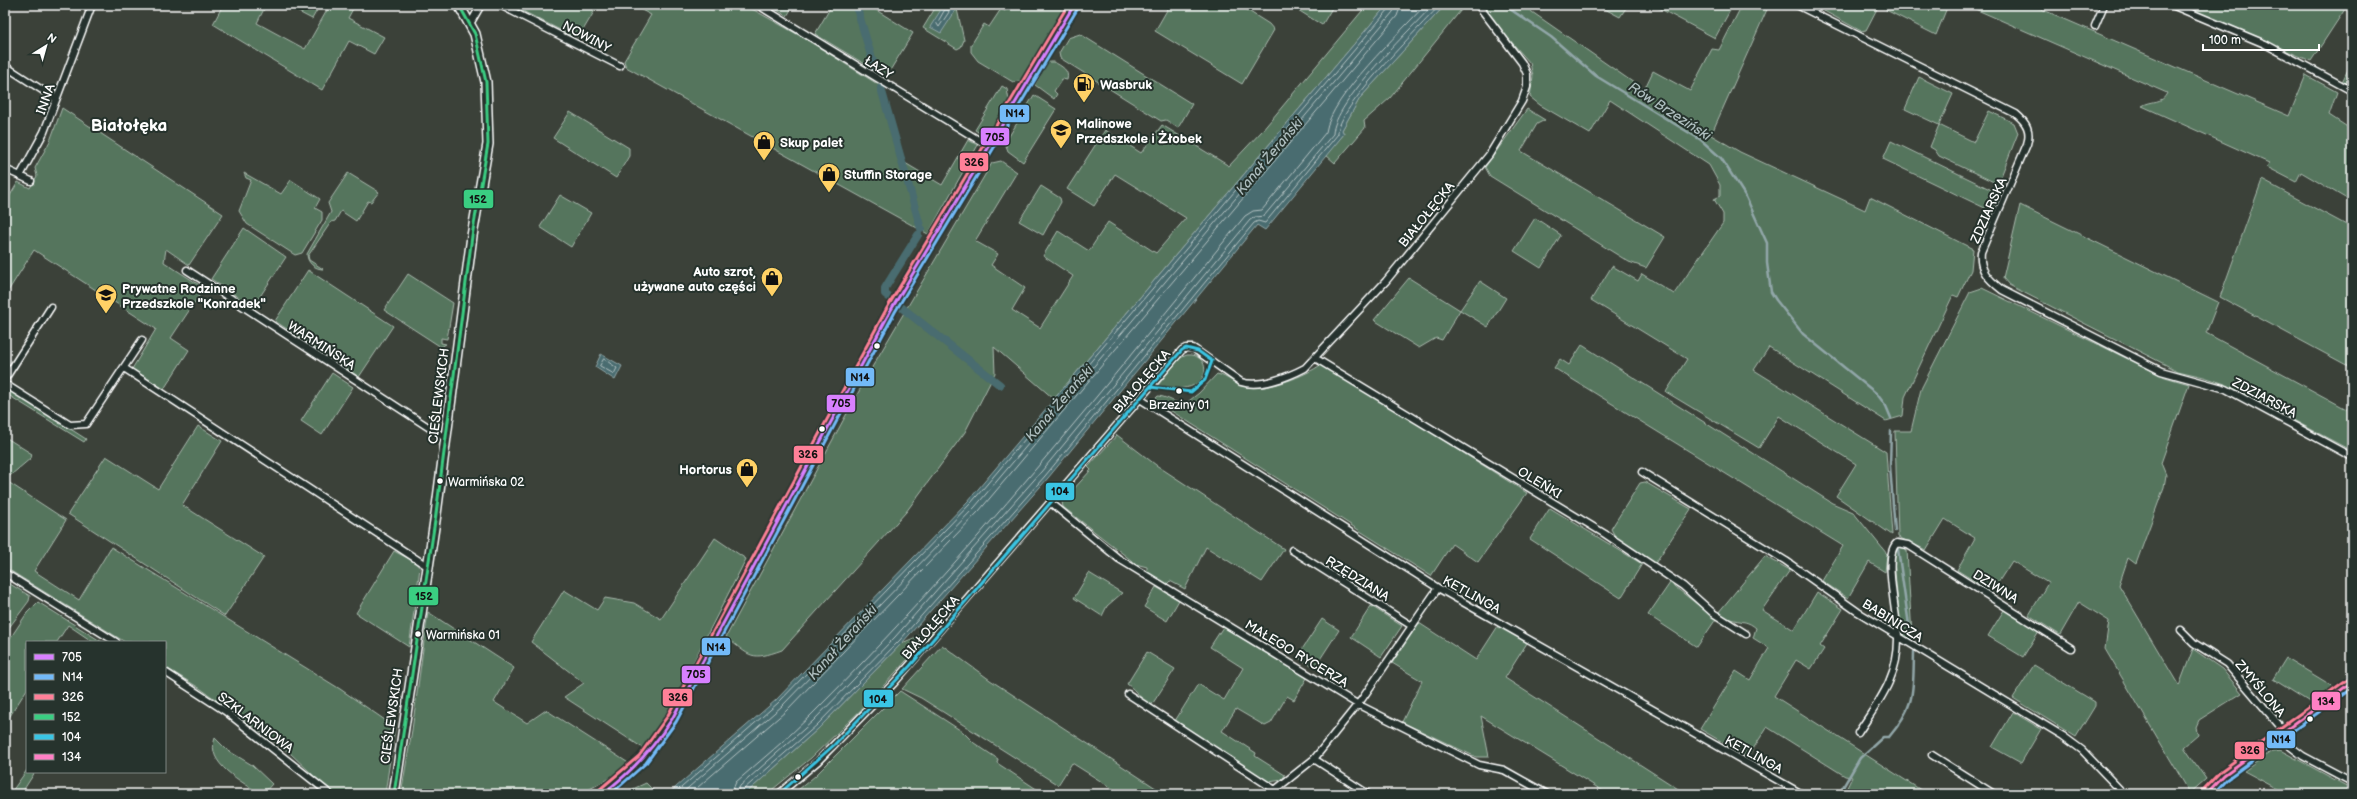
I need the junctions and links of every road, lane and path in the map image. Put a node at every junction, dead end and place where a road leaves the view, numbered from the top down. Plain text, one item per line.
1 (459, 5) edge
2 (481, 5) edge
3 (500, 5) edge
4 (758, 5) edge
5 (1074, 5) edge
6 (1478, 5) edge
7 (1797, 5) edge
8 (2104, 5) edge
9 (2172, 5) edge
10 (90, 6) edge
11 (470, 24) junction
12 (2095, 26) dead end
13 (5, 66) edge
14 (620, 66) dead end
15 (2352, 91) edge
16 (56, 99) junction
17 (990, 147) junction
18 (5, 169) edge
19 (20, 176) junction
20 (31, 182) dead end
21 (187, 270) dead end
22 (51, 307) dead end
23 (142, 340) dead end
24 (1315, 358) junction
25 (124, 368) junction
26 (5, 379) edge
27 (5, 384) edge
28 (1140, 399) junction
29 (445, 438) junction
30 (2352, 457) edge
31 (1642, 472) dead end
32 (1051, 503) junction
33 (1292, 550) dead end
34 (427, 566) junction
35 (5, 573) edge
36 (1438, 588) junction
37 (1412, 626) junction
38 (2182, 630) dead end
39 (1746, 634) dead end
40 (1898, 636) junction
41 (114, 641) edge
42 (2071, 648) dead end
43 (166, 673) edge
44 (2352, 682) edge
45 (1128, 694) dead end
46 (1357, 704) junction
47 (1858, 733) dead end
48 (2282, 735) junction
49 (1932, 755) dead end
50 (1314, 759) junction
51 (2352, 782) edge
52 (330, 794) edge
53 (394, 794) edge
54 (602, 794) edge
55 (779, 794) edge
56 (1368, 794) edge
57 (1547, 794) edge
58 (1802, 794) edge
59 (1994, 794) edge
60 (2124, 794) edge
61 (2206, 794) edge

1 - 11 street, CIEŚLEWSKICH
2 - 11 street
3 - 14 street, NOWINY
4 - 17 street, ŁAZY
5 - 17 street
6 - 24 street, BIAŁOŁĘCKA
7 - 30 street, ZDZIARSKA
8 - 12 street
9 - 15 street
10 - 16 street, INNA
11 - 29 street, CIEŚLEWSKICH
13 - 16 street
16 - 19 street, INNA
17 - 54 street
18 - 19 street
19 - 20 street
21 - 29 street, WARMIŃSKA
22 - 26 street
23 - 25 street
24 - 28 street, BIAŁOŁĘCKA
24 - 39 street, OLEŃKI
25 - 27 street
25 - 34 street
28 - 32 street, BIAŁOŁĘCKA
28 - 36 street, KETLINGA
29 - 34 street, CIEŚLEWSKICH
31 - 40 street, BABINICZA
32 - 46 street, MAŁEGO RYCERZA
32 - 55 street, BIAŁOŁĘCKA
33 - 37 street, RZĘDZIANA
34 - 53 street, CIEŚLEWSKICH
35 - 41 street
36 - 37 street
36 - 58 street, KETLINGA
37 - 46 street
38 - 48 street, ZMYŚLONA
40 - 42 street, DZIWNA
40 - 47 street
40 - 60 street, BABINICZA
43 - 52 street, SZKLARNIOWA
44 - 48 street
45 - 50 street
46 - 50 street
46 - 57 street, MAŁEGO RYCERZA
48 - 51 street, ZMYŚLONA
48 - 61 street
49 - 59 street
50 - 56 street

